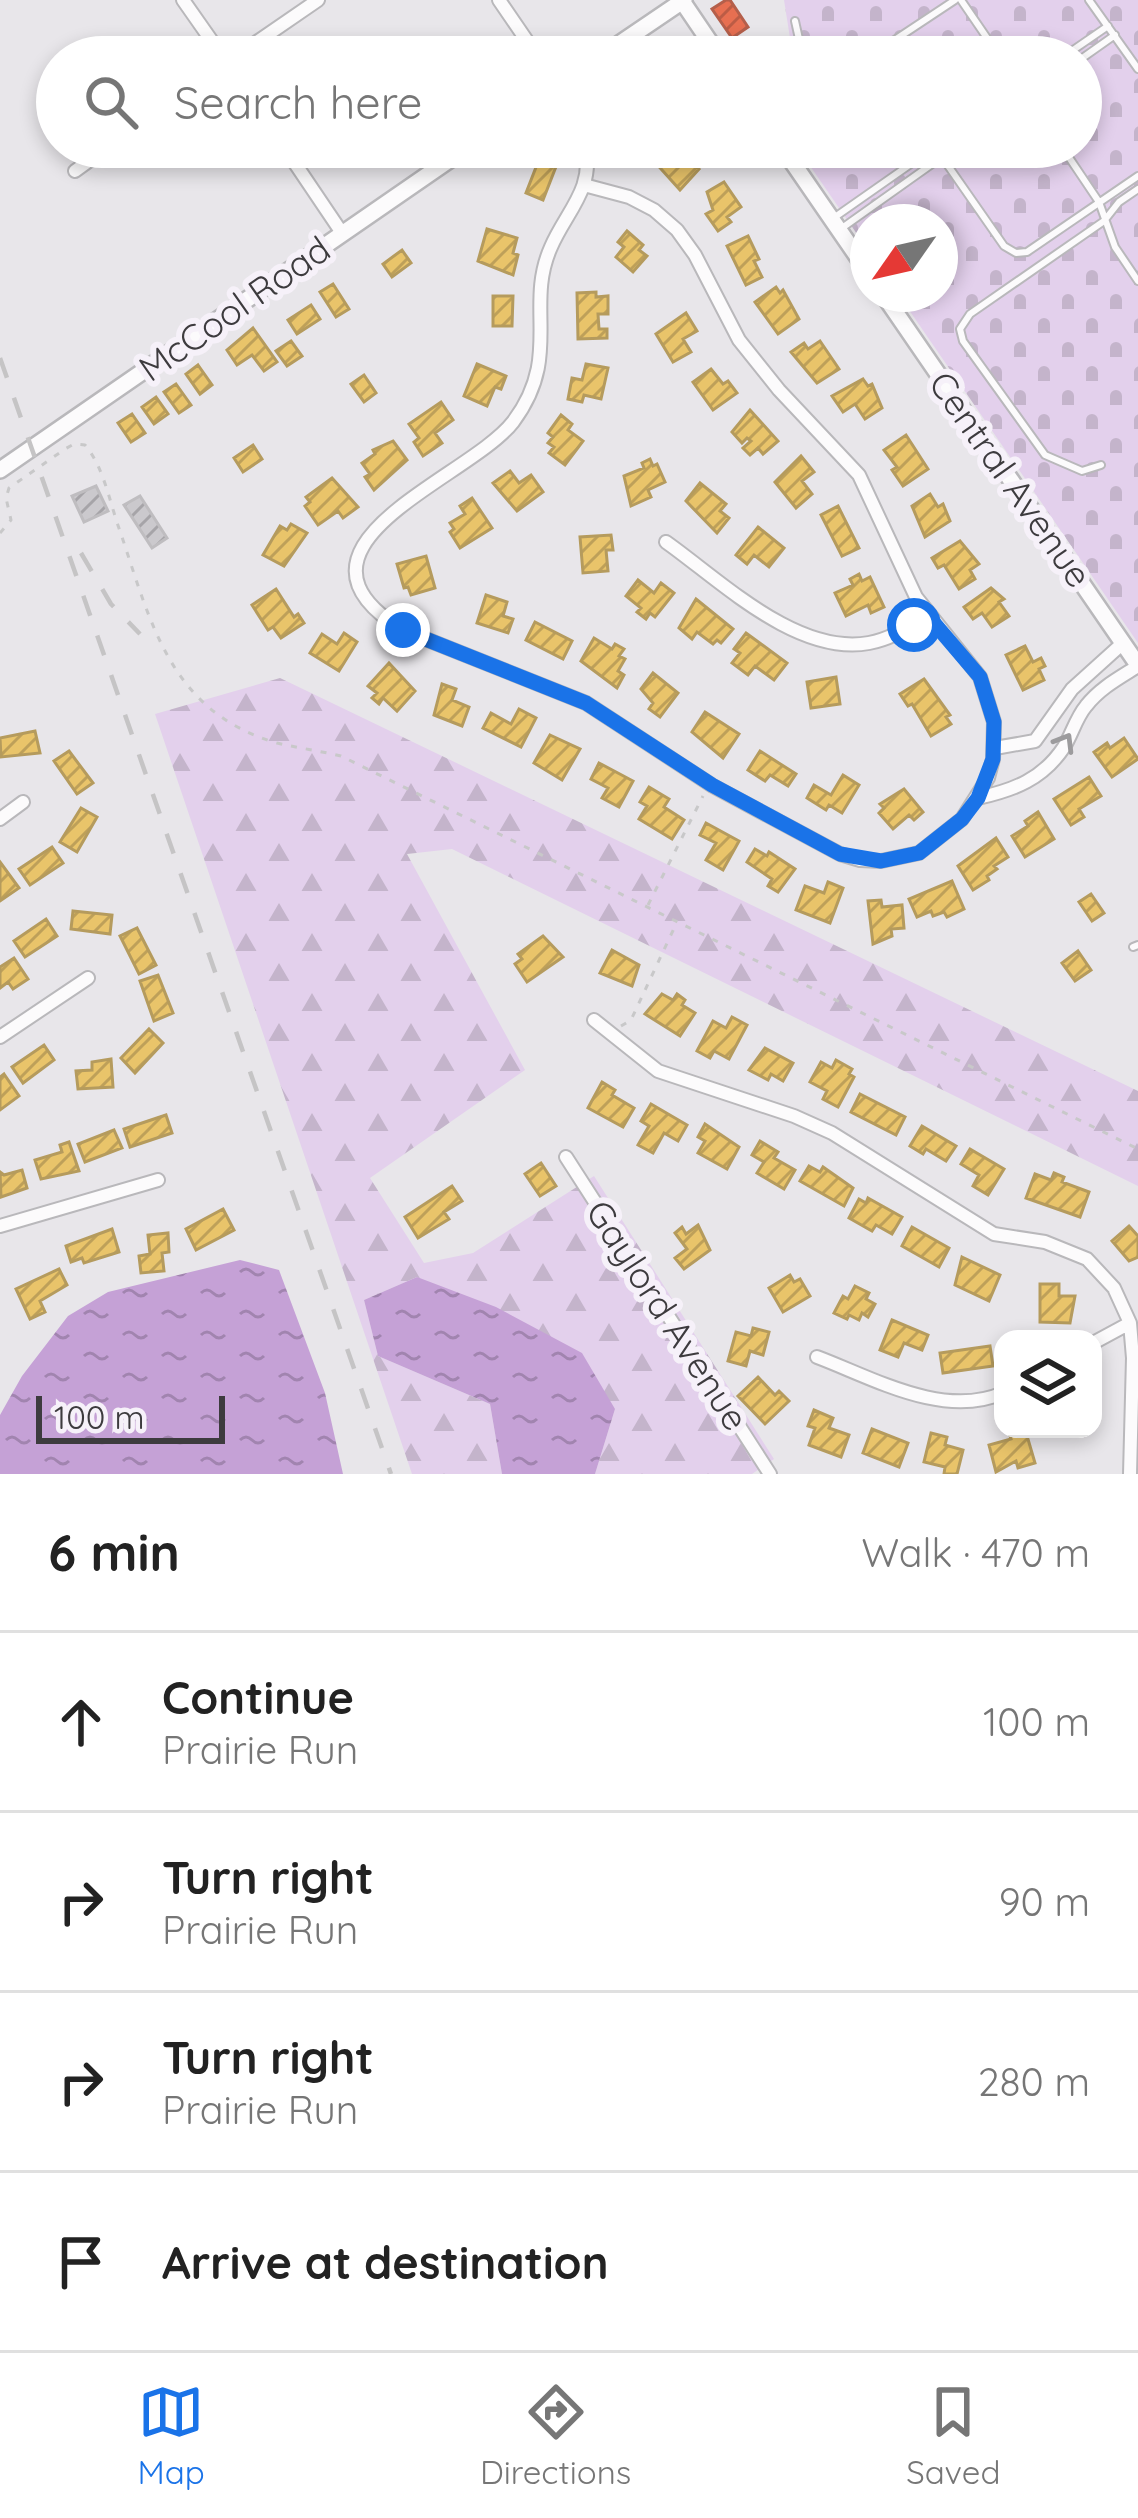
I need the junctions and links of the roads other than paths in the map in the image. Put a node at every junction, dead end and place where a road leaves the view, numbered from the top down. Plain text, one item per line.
1 (183, 0) edge
2 (318, 0) edge
3 (500, 0) edge
4 (958, 0) edge
5 (1089, 0) edge
6 (683, 1) edge
7 (795, 21) dead end
8 (1108, 26) junction
9 (1115, 35) junction
10 (208, 36) edge
11 (266, 36) edge
12 (524, 36) edge
13 (631, 36) edge
14 (706, 36) edge
15 (798, 36) edge
16 (903, 36) edge
17 (985, 36) edge
18 (1094, 36) edge
19 (1102, 44) edge
20 (1138, 69) edge
21 (79, 168) edge
22 (298, 168) edge
23 (437, 168) edge
24 (584, 168) edge
25 (796, 168) edge
26 (908, 168) edge
27 (925, 168) edge
28 (950, 168) edge
29 (1076, 168) edge
30 (75, 171) dead end
31 (1138, 176) edge
32 (584, 185) junction
33 (1138, 189) edge
34 (1099, 202) junction
35 (1104, 221) junction
36 (835, 225) junction
37 (343, 233) junction
38 (850, 246) edge
39 (1138, 281) edge
40 (895, 312) edge
41 (1101, 465) dead end
42 (0, 470) edge
43 (666, 542) dead end
44 (931, 620) junction
45 (1123, 643) junction
46 (1138, 666) edge
47 (994, 748) junction
48 (978, 798) junction
49 (23, 802) dead end
50 (0, 819) edge
51 (88, 978) dead end
52 (594, 1020) dead end
53 (0, 1037) edge
54 (566, 1157) dead end
55 (158, 1180) dead end
56 (0, 1226) edge
57 (1130, 1323) junction
58 (1102, 1338) edge
59 (817, 1357) dead end
60 (994, 1395) edge
61 (770, 1474) edge
62 (1130, 1474) edge

1 - 10 street
2 - 11 street
3 - 12 street
4 - 16 lane
4 - 17 lane
5 - 8 lane
6 - 13 street
6 - 14 street
7 - 15 lane
8 - 9 lane
8 - 18 lane
9 - 19 lane
9 - 20 lane
21 - 30 street
22 - 37 street
23 - 37 street, McCool Road
24 - 32 street
25 - 36 street
26 - 36 lane
27 - 36 lane
28 - 34 lane
29 - 34 lane
31 - 34 lane
32 - 44 street
32 - 48 street
33 - 35 lane
34 - 35 lane
35 - 39 lane
35 - 41 lane
36 - 38 street
37 - 42 street, McCool Road
40 - 45 street, Central Avenue
43 - 44 street
44 - 47 street
45 - 46 street, Central Avenue
45 - 47 street
48 -> 46 street
47 - 48 street
49 - 50 street
51 - 53 street
52 - 57 street
54 - 61 street, Gaylord Avenue
55 - 56 street
57 - 58 street
57 - 62 street
59 - 60 street

